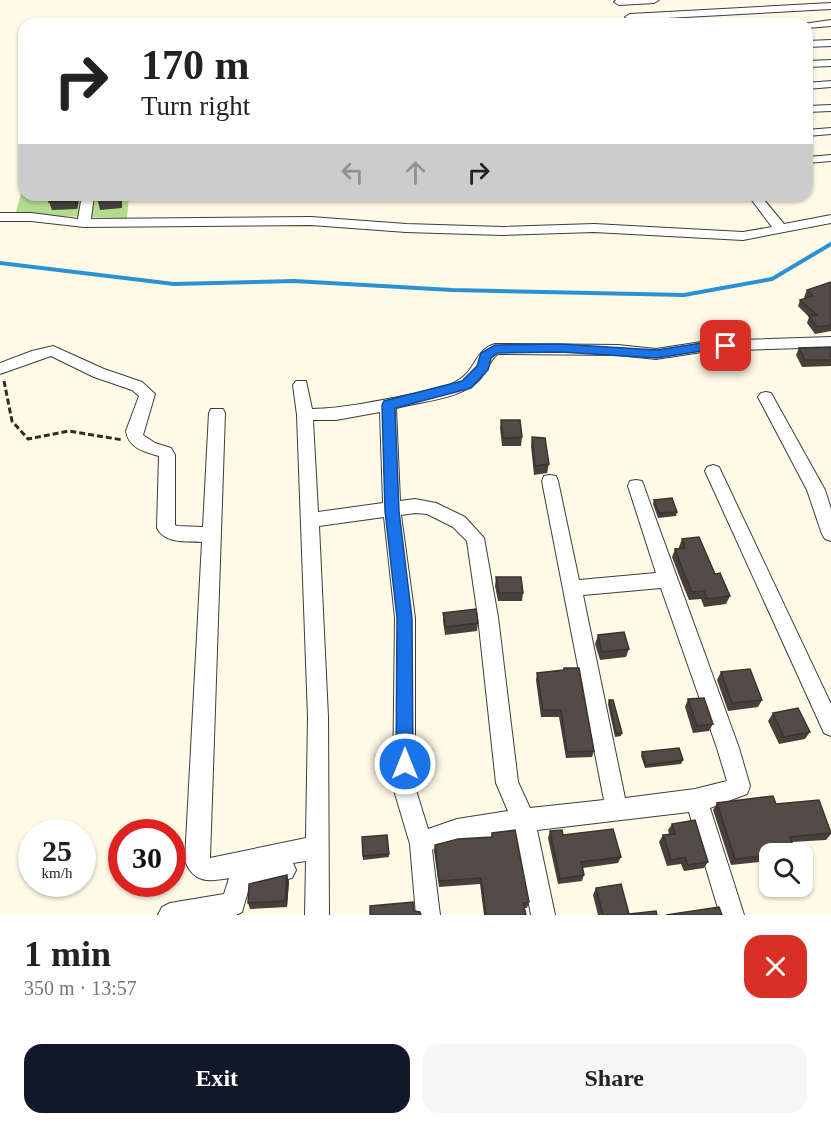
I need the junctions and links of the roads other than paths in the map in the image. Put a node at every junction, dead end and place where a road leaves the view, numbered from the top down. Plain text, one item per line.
1 (654, 0) edge
2 (619, 1) edge
3 (831, 6) edge
4 (630, 18) edge
5 (672, 18) edge
6 (831, 23) edge
7 (813, 24) edge
8 (831, 43) edge
9 (813, 44) edge
10 (831, 63) edge
11 (813, 64) edge
12 (831, 84) edge
13 (813, 86) edge
14 (831, 108) edge
15 (813, 109) edge
16 (831, 131) edge
17 (813, 132) edge
18 (831, 158) edge
19 (813, 160) edge
20 (87, 201) edge
21 (759, 201) edge
22 (0, 217) edge
23 (831, 219) edge
24 (84, 223) junction
25 (780, 228) junction
26 (831, 342) edge
27 (0, 369) edge
28 (301, 385) dead end
29 (766, 397) dead end
30 (388, 405) junction
31 (217, 413) dead end
32 (305, 415) junction
33 (713, 471) dead end
34 (550, 481) dead end
35 (636, 486) dead end
36 (392, 511) junction
37 (309, 520) junction
38 (831, 534) edge
39 (211, 535) junction
40 (667, 580) junction
41 (573, 588) junction
42 (831, 726) edge
43 (696, 800) junction
44 (617, 811) junction
45 (524, 820) junction
46 (421, 844) junction
47 (316, 847) junction
48 (284, 870) dead end
49 (234, 910) edge
50 (170, 915) edge
51 (317, 915) edge
52 (428, 915) edge
53 (543, 915) edge
54 (732, 915) edge

1 - 2 street
2 - 4 street
3 - 5 street
6 - 7 street
8 - 9 street
10 - 11 street
12 - 13 street
14 - 15 street
16 - 17 street
18 - 19 street
20 - 24 street
21 - 25 street
22 - 24 street
23 - 25 street
24 - 25 street
26 - 30 street
27 - 39 street
28 - 32 street
29 - 38 street
30 - 32 street
30 - 36 street
31 - 39 street
32 - 37 street
33 - 42 street
34 - 41 street
35 - 40 street
36 - 37 street
36 - 45 street
36 - 46 street
37 - 47 street
39 - 47 street
40 - 41 street
40 - 43 street
41 - 44 street
43 - 44 street
43 - 54 street
44 - 45 street
45 - 46 street
45 - 53 street
46 - 52 street
47 - 51 street
48 - 49 street
49 - 50 street

